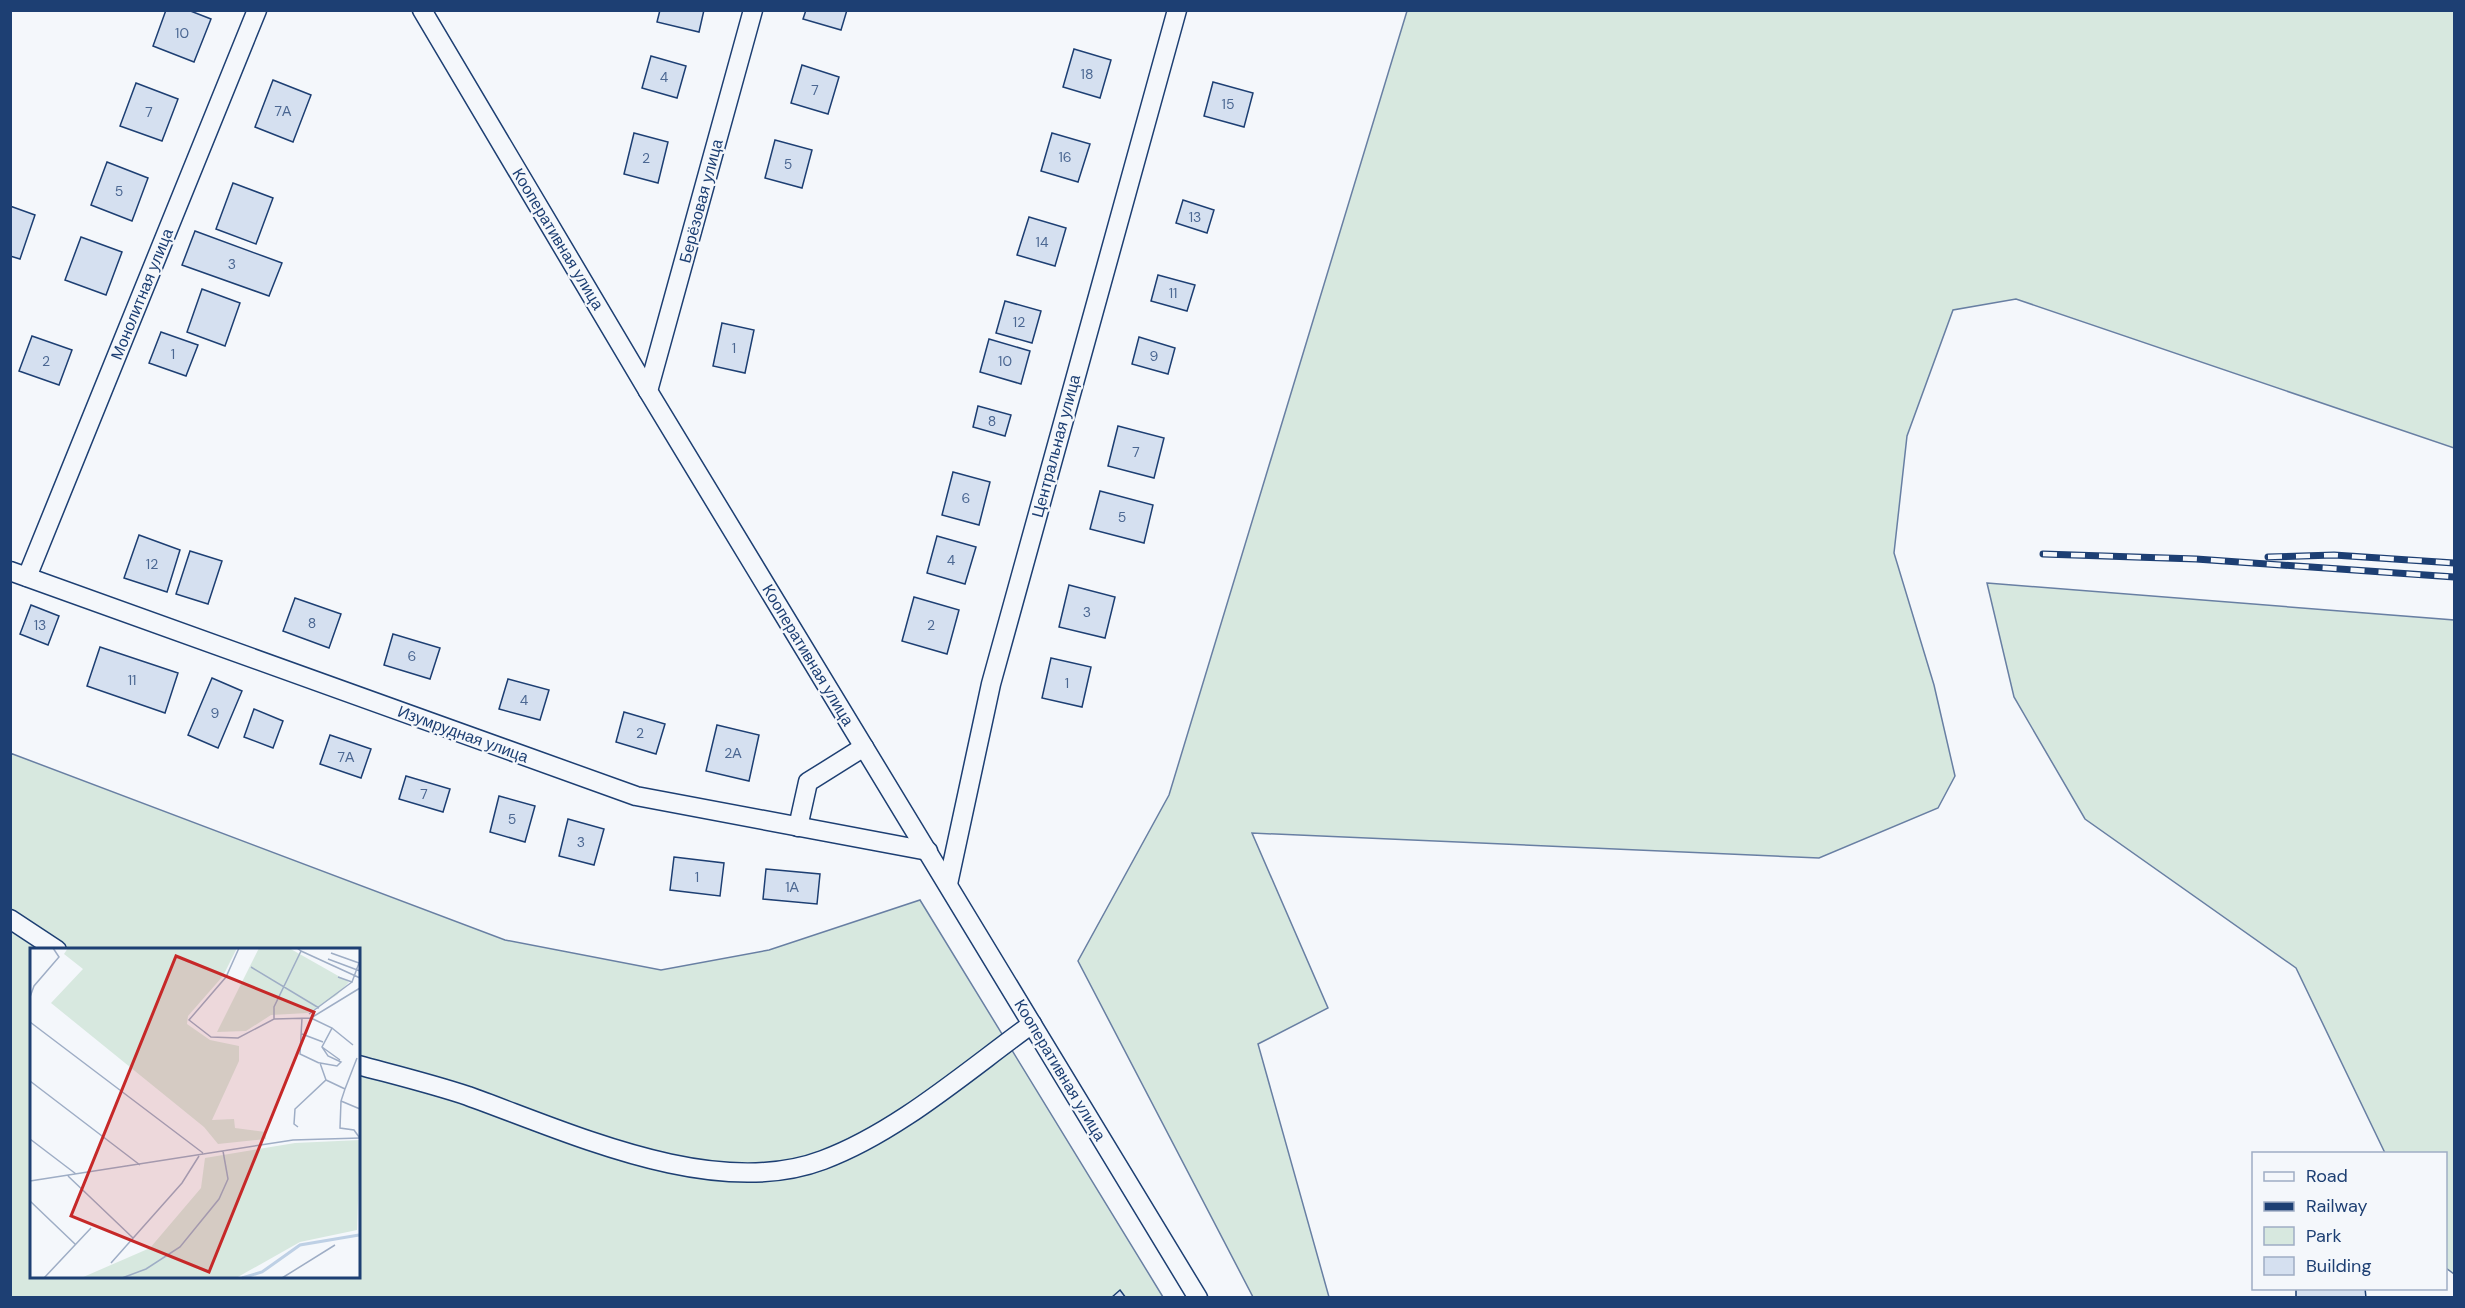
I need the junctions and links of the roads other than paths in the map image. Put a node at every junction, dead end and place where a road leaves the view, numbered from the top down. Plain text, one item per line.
1 (257, 10) edge
2 (422, 10) edge
3 (753, 10) edge
4 (1177, 10) edge
5 (648, 391) junction
6 (19, 574) edge
7 (864, 747) junction
8 (798, 827) junction
9 (928, 852) junction
10 (948, 884) junction
11 (10, 919) edge
12 (54, 948) edge
13 (1032, 1024) junction
14 (360, 1066) edge
15 (1198, 1298) edge

1 - 6 street, Монолитная улица
2 - 5 street, Кооперативная улица
3 - 5 street, Берёзовая улица
4 - 10 street, Центральная улица
5 - 7 street, Кооперативная улица
6 - 8 street, Изумрудная улица
7 - 8 street
7 - 9 street, Кооперативная улица
8 - 9 street, Изумрудная улица
9 - 10 street, Кооперативная улица
10 - 13 street, Кооперативная улица
11 - 12 street
13 - 14 street
13 - 15 street, Кооперативная улица

